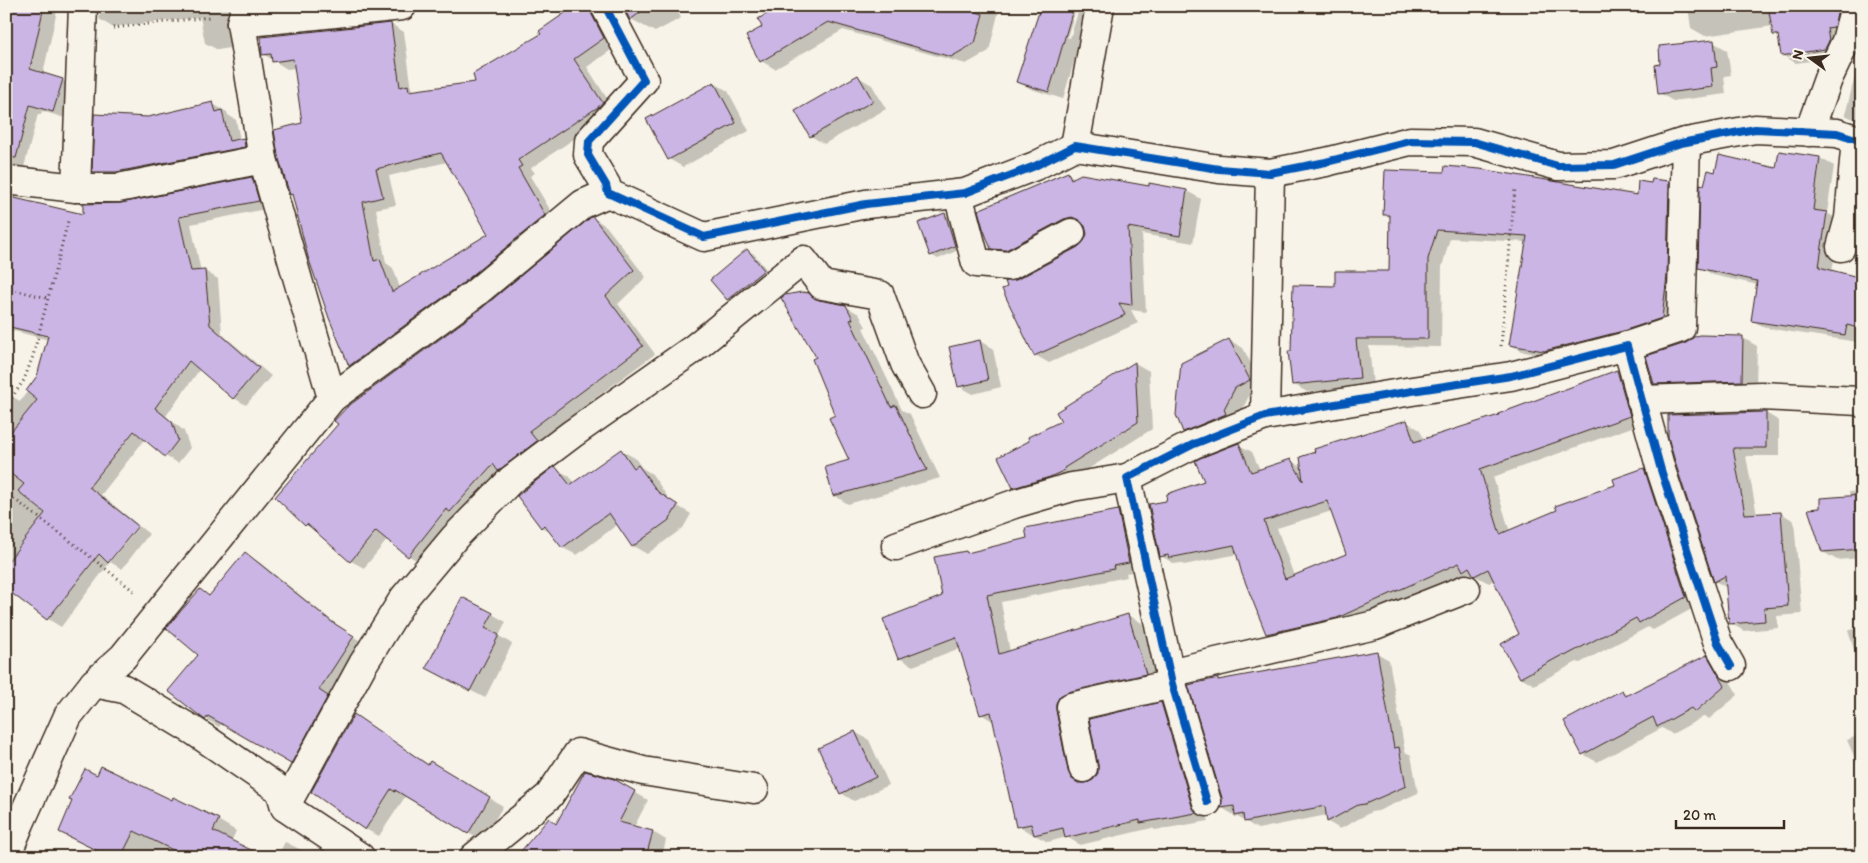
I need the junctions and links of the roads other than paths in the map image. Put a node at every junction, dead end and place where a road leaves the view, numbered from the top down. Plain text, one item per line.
1 (402, 6) edge
2 (606, 6) edge
3 (1100, 6) edge
4 (1855, 6) edge
5 (243, 15) edge
6 (83, 19) edge
7 (1809, 132) junction
8 (1859, 140) edge
9 (1686, 142) junction
10 (1076, 146) junction
11 (263, 160) junction
12 (1270, 173) junction
13 (6, 180) edge
14 (76, 188) junction
15 (608, 193) junction
16 (958, 194) junction
17 (1071, 233) dead end
18 (1841, 247) dead end
19 (1627, 346) junction
20 (922, 394) dead end
21 (332, 398) junction
22 (1641, 400) junction
23 (1862, 403) edge
24 (1265, 416) junction
25 (1127, 478) junction
26 (896, 546) dead end
27 (1466, 589) dead end
28 (1731, 666) dead end
29 (1171, 678) junction
30 (94, 684) junction
31 (1083, 768) dead end
32 (754, 790) dead end
33 (1207, 802) dead end
34 (285, 807) junction
35 (6, 857) edge
36 (360, 857) edge
37 (474, 857) edge

1 - 5 street
2 - 15 street
3 - 10 street
4 - 7 street
5 - 11 street
6 - 14 street
7 - 8 street
7 - 9 street
8 - 18 street
9 - 12 street
9 - 19 street
10 - 12 street
10 - 16 street
11 - 14 street
11 - 21 street
12 - 24 street
13 - 14 street
15 - 16 street
15 - 21 street
16 - 17 street
19 - 22 street
19 - 24 street
20 - 34 street
21 - 30 street
22 - 23 street
22 - 28 street
24 - 25 street
25 - 26 street
25 - 29 street
27 - 29 street
29 - 31 street
29 - 33 street
30 - 34 street
30 - 35 street
32 - 37 street
34 - 36 street

